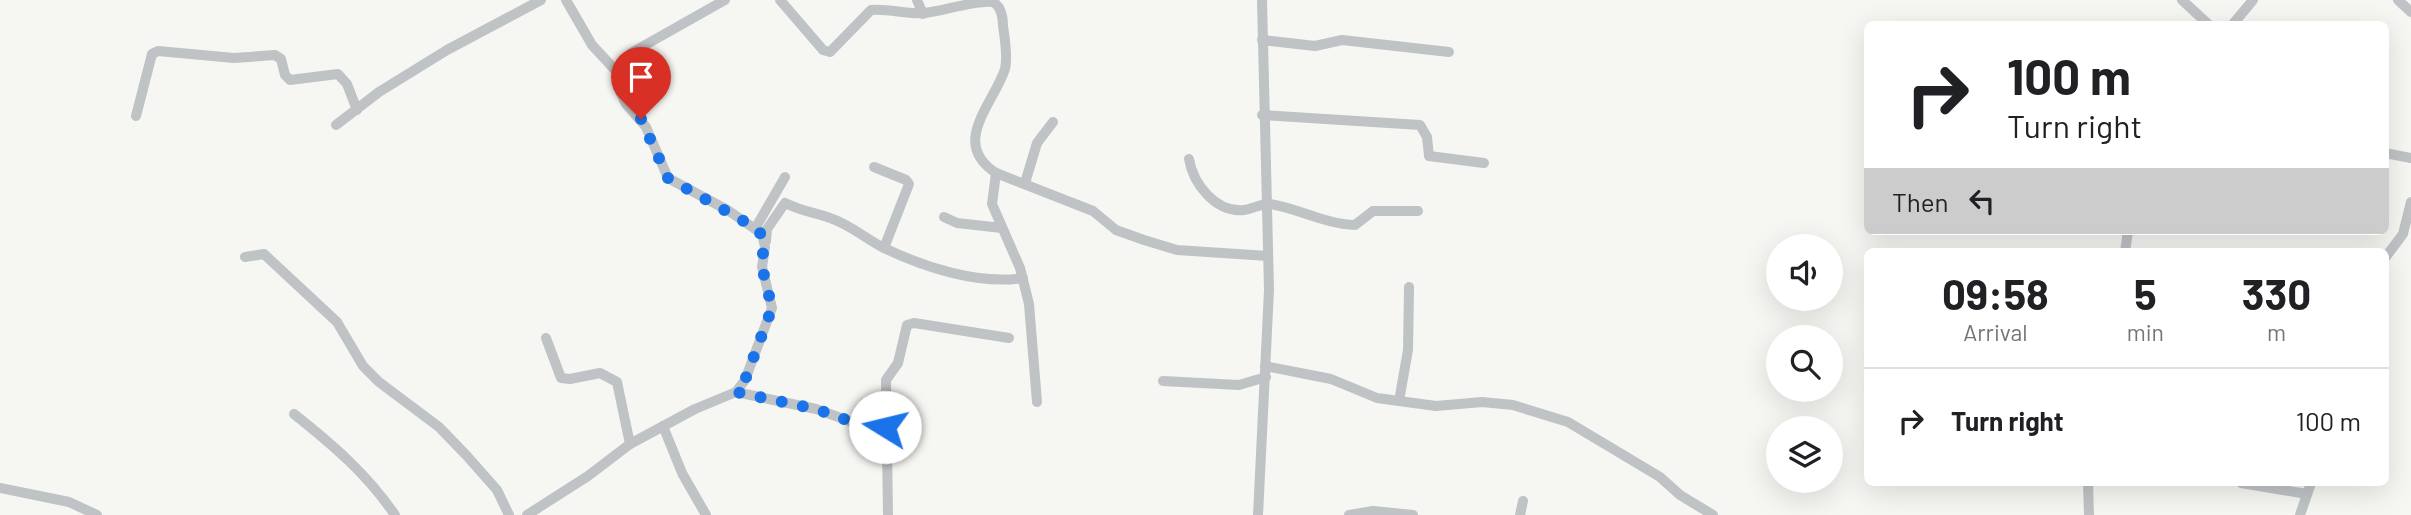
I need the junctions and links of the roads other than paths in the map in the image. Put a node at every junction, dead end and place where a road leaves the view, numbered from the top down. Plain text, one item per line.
1 (541, 0) edge
2 (566, 0) edge
3 (725, 0) edge
4 (780, 0) edge
5 (917, 0) edge
6 (2182, 0) edge
7 (2253, 0) edge
8 (2398, 0) edge
9 (1264, 3) edge
10 (2411, 12) edge
11 (923, 14) junction
12 (2205, 21) edge
13 (2236, 21) edge
14 (1262, 40) junction
15 (1449, 52) dead end
16 (618, 73) junction
17 (357, 110) junction
18 (1262, 115) junction
19 (136, 116) dead end
20 (1052, 122) dead end
21 (336, 125) dead end
22 (2389, 154) edge
23 (2411, 158) edge
24 (1189, 159) dead end
25 (1484, 163) dead end
26 (874, 167) dead end
27 (996, 173) junction
28 (785, 177) dead end
29 (1025, 183) junction
30 (2411, 202) edge
31 (1268, 203) junction
32 (1419, 211) dead end
33 (944, 217) dead end
34 (756, 228) junction
35 (1002, 228) junction
36 (765, 247) junction
37 (884, 248) junction
38 (2389, 253) edge
39 (1268, 256) junction
40 (245, 257) dead end
41 (1023, 278) junction
42 (1409, 287) dead end
43 (546, 338) dead end
44 (1009, 338) dead end
45 (1266, 372) junction
46 (1163, 381) dead end
47 (736, 392) junction
48 (1399, 401) junction
49 (1037, 402) dead end
50 (294, 414) dead end
51 (663, 426) junction
52 (885, 427) junction
53 (630, 444) junction
54 (2088, 486) edge
55 (2275, 486) edge
56 (0, 488) edge
57 (2309, 489) edge
58 (1523, 501) dead end
59 (97, 515) edge
60 (395, 515) edge
61 (509, 515) edge
62 (527, 515) edge
63 (706, 515) edge
64 (888, 515) edge
65 (1258, 515) edge
66 (1349, 515) edge
67 (1413, 515) edge
68 (1520, 515) edge
69 (1713, 515) edge
70 (2089, 515) edge
71 (2300, 515) edge

1 - 17 street
2 - 16 street
3 - 16 street
4 - 11 street
5 - 11 street
6 - 12 street
7 - 13 street
8 - 10 street
9 - 14 street
11 - 27 street
14 - 15 street
14 - 18 street
16 - 34 street
17 - 19 street
17 - 21 street
18 - 25 street
18 - 31 street
20 - 29 street
22 - 23 street
24 - 31 street
26 - 37 street
27 - 29 street
27 - 35 street
28 - 34 street
29 - 39 street
30 - 38 street
31 - 32 street
31 - 39 street
33 - 35 street
34 - 36 street
35 - 41 street
36 - 37 street
36 - 47 street
37 - 41 street
39 - 45 street
40 - 61 street
41 - 49 street
42 - 48 street
43 - 53 street
44 - 52 street
45 - 46 street
45 - 48 street
45 - 65 street
47 - 51 street
47 - 52 street
48 - 69 street
50 - 60 street
51 - 53 street
51 - 63 street
52 - 64 street
53 - 62 street
54 - 70 street
55 - 57 street
56 - 59 street
57 - 71 street
58 - 68 street
66 - 67 street

